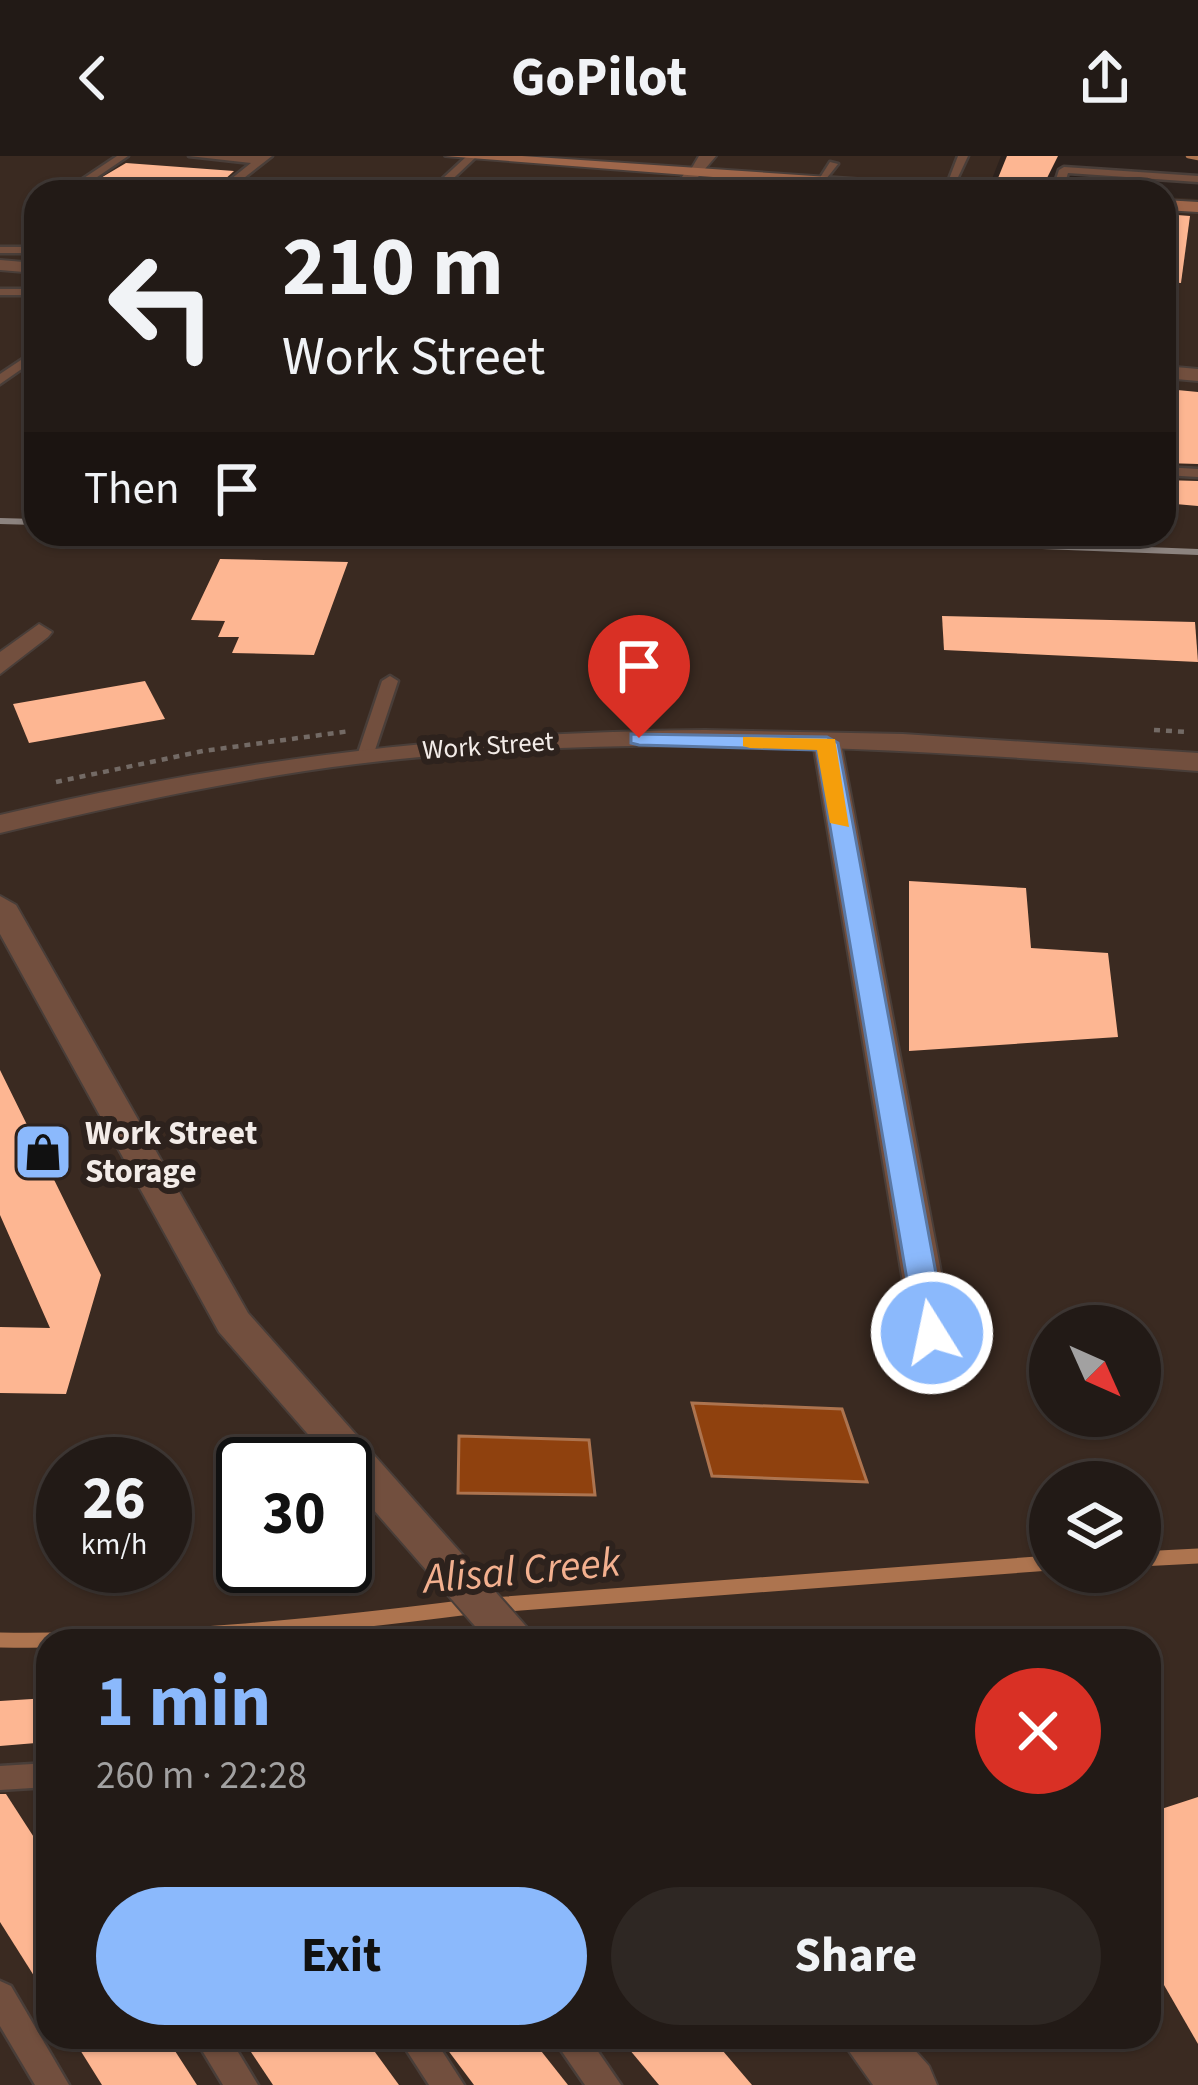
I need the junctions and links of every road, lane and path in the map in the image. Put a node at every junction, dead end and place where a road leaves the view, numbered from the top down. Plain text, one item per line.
1 (123, 156) edge
2 (194, 156) edge
3 (453, 156) edge
4 (708, 156) edge
5 (967, 156) edge
6 (471, 157) edge
7 (981, 157) edge
8 (263, 159) edge
9 (833, 164) dead end
10 (693, 173) junction
11 (1198, 179) edge
12 (87, 180) edge
13 (236, 180) edge
14 (446, 180) edge
15 (688, 180) edge
16 (791, 180) edge
17 (821, 180) edge
18 (1061, 180) edge
19 (39, 632) dead end
20 (0, 666) edge
21 (390, 681) dead end
22 (827, 743) junction
23 (364, 756) junction
24 (1198, 762) edge
25 (0, 824) edge
26 (0, 904) edge
27 (940, 1378) dead end
28 (505, 1629) edge
29 (0, 1778) edge
30 (36, 1780) edge
31 (0, 1996) edge
32 (218, 2049) edge
33 (422, 2049) edge
34 (577, 2049) edge
35 (878, 2049) edge
36 (53, 2085) edge
37 (242, 2085) edge
38 (448, 2085) edge
39 (605, 2085) edge
40 (909, 2085) edge

1 - 12 lane
2 - 8 lane
3 - 6 main road
4 - 10 street
5 - 7 lane
6 - 10 main road
6 - 14 lane
8 - 13 lane
9 - 17 lane
10 - 15 street
10 - 16 main road
11 - 18 lane
19 - 20 street
21 - 23 lane
22 - 23 street, Work Street
22 - 24 street, Work Street
22 - 27 street
23 - 25 street, Work Street
26 - 28 street
29 - 30 lane
31 - 36 lane
32 - 37 lane
33 - 38 lane
34 - 39 lane
35 - 40 street

